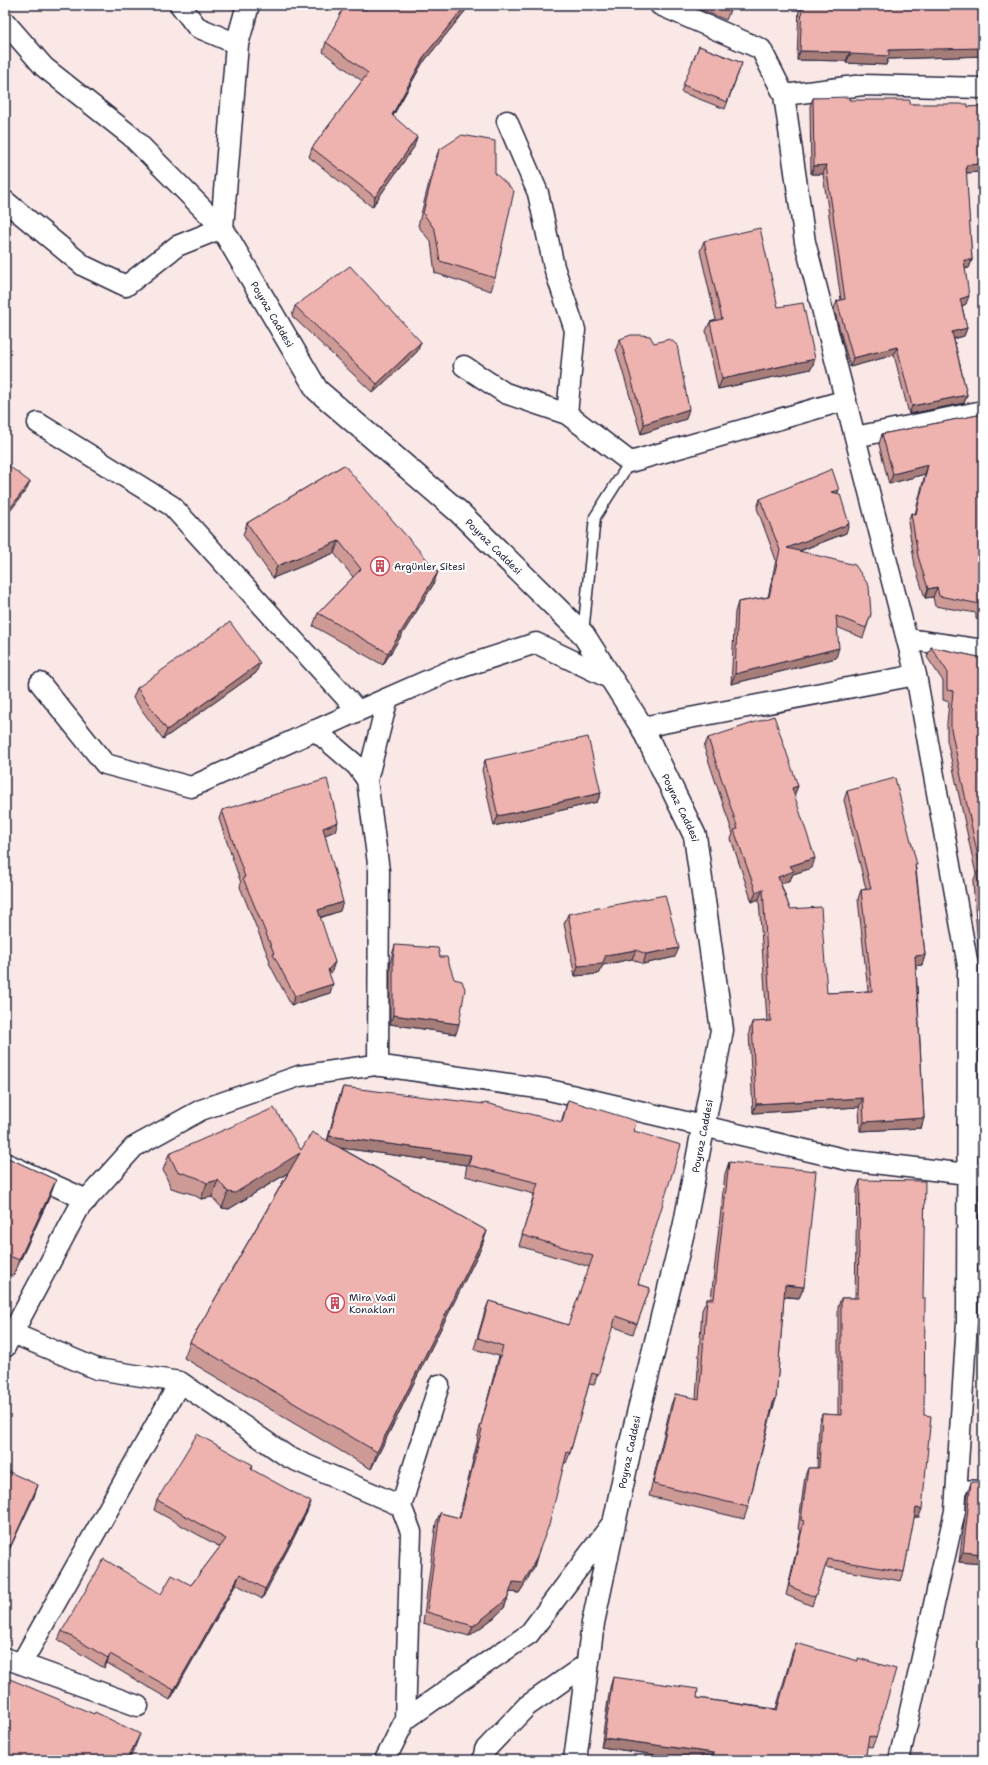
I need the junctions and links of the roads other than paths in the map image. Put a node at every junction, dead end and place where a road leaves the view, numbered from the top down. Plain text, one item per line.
1 (180, 5) edge
2 (248, 5) edge
3 (660, 5) edge
4 (5, 22) edge
5 (237, 44) junction
6 (983, 88) edge
7 (784, 95) junction
8 (507, 121) dead end
9 (5, 201) edge
10 (222, 228) junction
11 (464, 366) dead end
12 (846, 400) junction
13 (983, 411) edge
14 (566, 414) junction
15 (38, 423) dead end
16 (855, 437) junction
17 (630, 462) junction
18 (583, 634) junction
19 (907, 639) junction
20 (983, 650) edge
21 (916, 675) junction
22 (611, 679) junction
23 (40, 683) dead end
24 (388, 698) junction
25 (358, 711) junction
26 (642, 727) junction
27 (315, 730) junction
28 (367, 780) junction
29 (378, 1066) junction
30 (703, 1127) junction
31 (5, 1163) edge
32 (975, 1174) edge
33 (87, 1200) junction
34 (7, 1337) edge
35 (180, 1382) junction
36 (439, 1385) dead end
37 (956, 1485) junction
38 (983, 1486) edge
39 (401, 1506) junction
40 (614, 1521) junction
41 (13, 1661) edge
42 (588, 1663) junction
43 (138, 1706) dead end
44 (405, 1720) junction
45 (385, 1760) edge
46 (483, 1760) edge
47 (575, 1760) edge
48 (899, 1760) edge

1 - 5 street
2 - 5 street
3 - 7 street
4 - 10 street
5 - 10 street
6 - 7 street
7 - 12 street
8 - 14 street
9 - 10 street
10 - 18 street, Poyraz Caddesi
11 - 14 street
12 - 16 street
12 - 17 street
13 - 16 street
14 - 17 street
15 - 25 street
16 - 19 street
17 - 18 lane
18 - 22 street, Poyraz Caddesi
19 - 20 street
19 - 21 street
21 - 26 street
21 - 32 street
22 - 24 street
22 - 26 street, Poyraz Caddesi
23 - 27 street
24 - 25 street
24 - 28 street
25 - 27 street
26 - 30 street, Poyraz Caddesi
27 - 28 street
28 - 29 street
29 - 30 street
29 - 33 street
30 - 32 street
30 - 40 street, Poyraz Caddesi
31 - 33 street
32 - 37 street
33 - 34 street
34 - 35 street
35 - 39 street
35 - 41 street
36 - 39 street
37 - 38 lane
37 - 48 street
39 - 44 street
40 - 42 street, Poyraz Caddesi
40 - 44 street
41 - 43 street
42 - 46 street
42 - 47 street, Poyraz Caddesi
44 - 45 street

